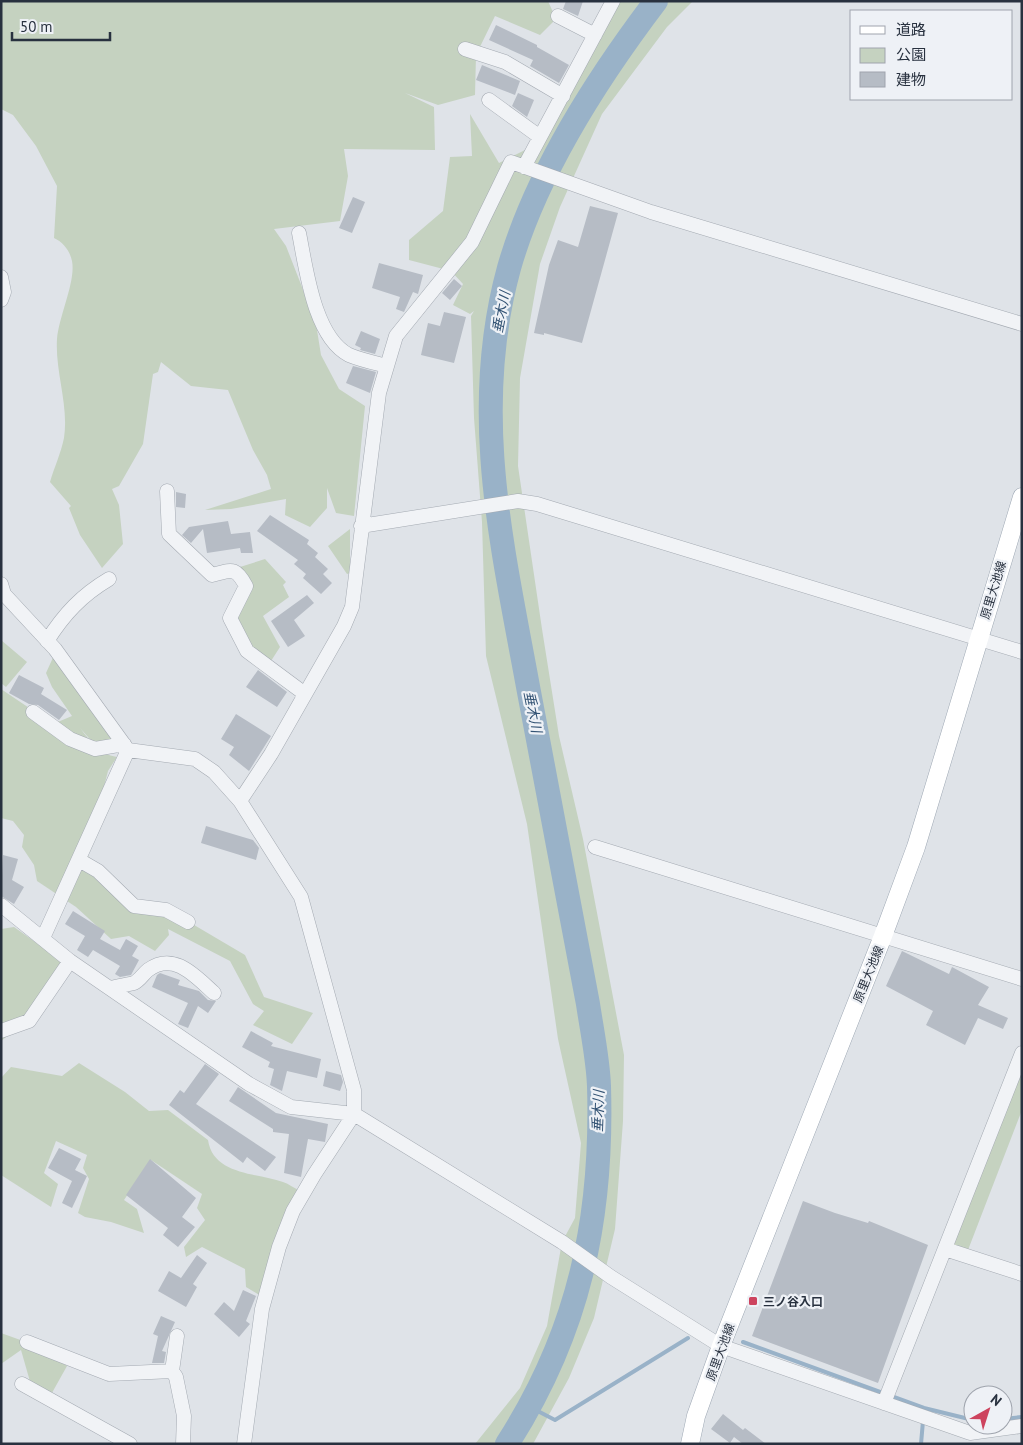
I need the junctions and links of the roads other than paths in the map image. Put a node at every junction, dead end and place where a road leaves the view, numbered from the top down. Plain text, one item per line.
1 (613, 1) edge
2 (558, 16) dead end
3 (595, 35) junction
4 (465, 49) dead end
5 (563, 96) junction
6 (489, 100) dead end
7 (540, 137) junction
8 (524, 167) junction
9 (299, 232) dead end
10 (1, 278) edge
11 (1, 300) edge
12 (1022, 324) edge
13 (387, 366) junction
14 (167, 491) dead end
15 (1022, 497) edge
16 (361, 526) junction
17 (109, 579) dead end
18 (2, 591) edge
19 (978, 639) junction
20 (47, 641) junction
21 (1022, 652) edge
22 (305, 694) junction
23 (33, 712) dead end
24 (126, 747) junction
25 (240, 801) junction
26 (595, 847) dead end
27 (78, 860) junction
28 (1, 905) edge
29 (188, 922) dead end
30 (883, 936) junction
31 (43, 938) junction
32 (70, 961) junction
33 (1022, 979) edge
34 (111, 988) junction
35 (214, 993) dead end
36 (1, 1031) edge
37 (1022, 1053) edge
38 (354, 1114) junction
39 (945, 1249) junction
40 (1022, 1274) edge
41 (177, 1336) dead end
42 (27, 1342) dead end
43 (721, 1346) junction
44 (172, 1370) junction
45 (22, 1384) dead end
46 (884, 1403) junction
47 (1022, 1426) edge
48 (970, 1438) edge
49 (130, 1444) edge
50 (183, 1444) edge
51 (244, 1444) edge
52 (690, 1444) edge

1 - 3 street
2 - 3 street
3 - 5 street
4 - 5 street
5 - 7 street
6 - 7 street
7 - 8 street
8 - 12 street
8 - 13 street
9 - 13 street
10 - 11 street
13 - 16 street
14 - 22 street
15 - 19 main road, 原里大池線
16 - 19 street
16 - 22 street
17 - 20 street
18 - 20 street
19 - 21 street
19 - 30 main road, 原里大池線
20 - 24 street
22 - 25 street
23 - 24 street
24 - 25 street
24 - 27 street
25 - 38 street
26 - 30 street
27 - 29 street
27 - 31 street
28 - 31 street
30 - 33 street
30 - 43 main road, 原里大池線
31 - 32 street
32 - 34 street
32 - 36 street
34 - 35 street
34 - 38 street
37 - 39 street
38 - 43 street
38 - 51 street
39 - 40 street
39 - 46 street
41 - 44 street
42 - 44 street
43 - 46 street
43 - 52 main road, 原里大池線
44 - 50 street
45 - 49 street
46 - 48 street
47 - 48 street

